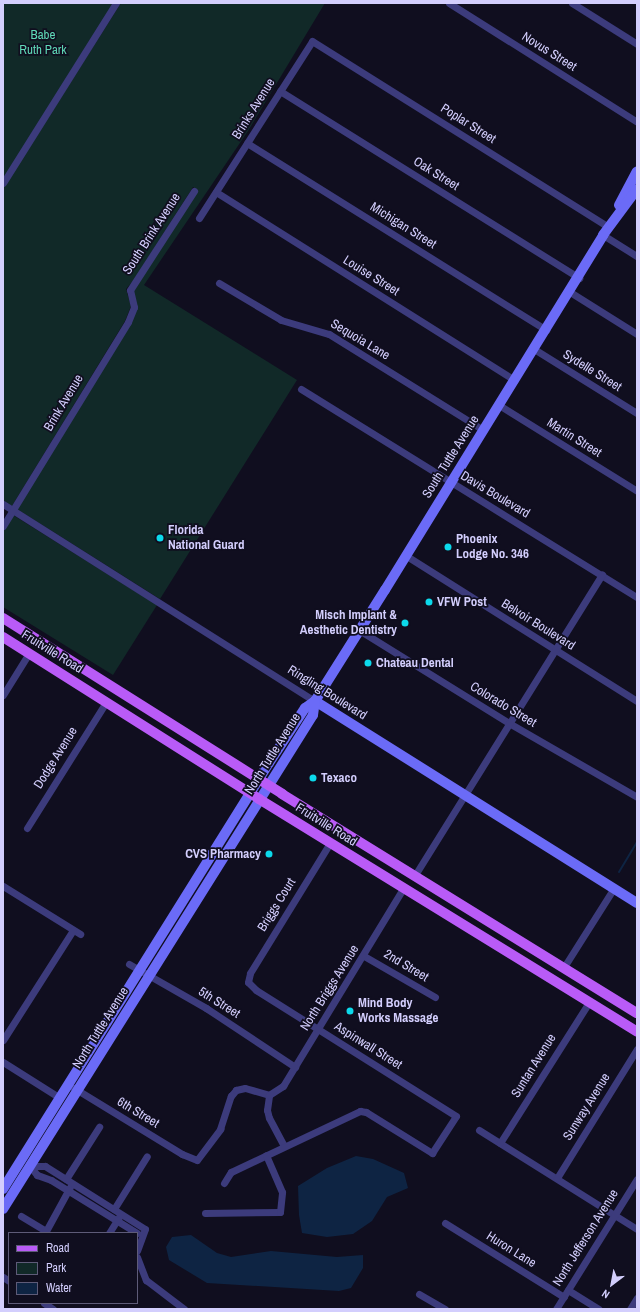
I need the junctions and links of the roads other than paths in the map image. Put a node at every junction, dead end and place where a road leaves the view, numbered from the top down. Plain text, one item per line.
1 (116, 3) edge
2 (449, 3) edge
3 (572, 3) edge
4 (314, 41) joint
5 (637, 44) edge
6 (280, 91) junction
7 (637, 122) edge
8 (247, 143) junction
9 (637, 171) edge
10 (3, 183) edge
11 (637, 189) edge
12 (194, 191) dead end
13 (216, 192) junction
14 (199, 218) dead end
15 (606, 231) junction
16 (637, 256) edge
17 (579, 278) junction
18 (219, 283) dead end
19 (130, 290) joint
20 (570, 292) junction
21 (546, 330) junction
22 (637, 334) edge
23 (534, 349) junction
24 (515, 380) junction
25 (300, 389) dead end
26 (499, 405) junction
27 (637, 413) edge
28 (483, 430) junction
29 (451, 482) junction
30 (637, 491) edge
31 (3, 504) edge
32 (13, 510) junction
33 (3, 526) edge
34 (405, 555) junction
35 (602, 575) junction
36 (637, 597) edge
37 (3, 618) edge
38 (359, 630) junction
39 (3, 636) edge
40 (556, 650) junction
41 (29, 653) junction
42 (3, 695) edge
43 (315, 701) junction
44 (637, 701) edge
45 (106, 702) junction
46 (509, 723) junction
47 (258, 779) junction
48 (268, 785) junction
49 (250, 793) junction
50 (465, 795) junction
51 (637, 797) edge
52 (259, 799) junction
53 (27, 828) dead end
54 (330, 843) junction
55 (414, 875) junction
56 (3, 886) edge
57 (404, 887) junction
58 (614, 888) junction
59 (442, 892) junction
60 (637, 903) edge
61 (73, 930) junction
62 (80, 934) dead end
63 (364, 956) junction
64 (129, 964) dead end
65 (564, 967) junction
66 (145, 974) junction
67 (248, 982) joint
68 (435, 997) dead end
69 (589, 1002) junction
70 (637, 1013) edge
71 (319, 1029) junction
72 (637, 1032) edge
73 (3, 1040) edge
74 (637, 1049) edge
75 (3, 1062) edge
76 (295, 1067) junction
77 (73, 1087) junction
78 (270, 1095) junction
79 (60, 1098) junction
80 (99, 1127) dead end
81 (479, 1130) dead end
82 (500, 1143) junction
83 (284, 1146) junction
84 (266, 1155) junction
85 (146, 1156) dead end
86 (30, 1166) junction
87 (557, 1178) junction
88 (66, 1179) junction
89 (637, 1179) edge
90 (224, 1183) dead end
91 (72, 1184) junction
92 (3, 1189) edge
93 (68, 1190) junction
94 (3, 1209) edge
95 (114, 1209) junction
96 (205, 1213) dead end
97 (615, 1215) junction
98 (21, 1216) dead end
99 (119, 1217) junction
100 (445, 1223) dead end
101 (637, 1229) edge
102 (110, 1232) edge
103 (136, 1232) edge
104 (138, 1234) edge
105 (138, 1260) edge
106 (566, 1293) junction
107 (420, 1294) dead end
108 (637, 1298) edge
109 (184, 1309) edge
110 (445, 1309) edge
111 (556, 1309) edge
112 (598, 1309) edge
113 (630, 1309) edge

1 - 10 street
2 - 7 street, Novus Street
3 - 5 street
4 - 6 street, Brinks Avenue
4 - 15 street, Poplar Street
6 - 8 street, Brinks Avenue
6 - 17 street, Oak Street
8 - 13 street, Brinks Avenue
8 - 21 street, Michigan Street
9 - 15 main road, South Tuttle Avenue
11 - 15 main road, South Tuttle Avenue
12 - 19 street, South Brink Avenue
13 - 14 street
13 - 24 street, Louise Street
15 - 16 street, Poplar Street
15 - 17 main road, South Tuttle Avenue
17 - 20 main road, South Tuttle Avenue
18 - 28 street, Sequoia Lane
19 - 32 street, Brink Avenue
20 - 21 main road, South Tuttle Avenue
20 - 22 street
21 - 23 main road, South Tuttle Avenue
23 - 24 main road, South Tuttle Avenue
23 - 27 street, Sydelle Street
24 - 26 main road, South Tuttle Avenue
25 - 29 street, Davis Boulevard
26 - 28 main road, South Tuttle Avenue
26 - 30 street, Martin Street
28 - 29 main road, South Tuttle Avenue
29 - 34 main road, South Tuttle Avenue
29 - 35 street, Davis Boulevard
31 - 32 street, Ringling Boulevard
32 - 33 street, Brink Avenue
32 - 43 street, Ringling Boulevard
34 - 38 main road, South Tuttle Avenue
34 - 40 street, Belvoir Boulevard
35 - 36 street, Davis Boulevard
35 - 40 street
37 - 47 main road, Fruitville Road
38 - 43 main road, South Tuttle Avenue
38 - 46 street, Colorado Street
39 - 41 main road, Fruitville Road
40 - 44 street, Belvoir Boulevard
40 - 46 street
41 - 42 street
41 - 45 main road, Fruitville Road
43 - 47 main road, North Tuttle Avenue
43 - 48 main road, North Tuttle Avenue
43 - 50 main road, Ringling Boulevard
45 - 49 main road, Fruitville Road
45 - 53 street, Dodge Avenue
46 - 50 street
46 - 51 street, Colorado Street
47 - 48 main road, Fruitville Road
47 - 49 main road, North Tuttle Avenue
48 - 52 main road, North Tuttle Avenue
48 - 55 main road, Fruitville Road
49 - 52 main road, Fruitville Road
49 - 66 main road, North Tuttle Avenue
50 - 55 street
50 - 58 main road, Ringling Boulevard
52 - 54 main road, Fruitville Road
52 - 66 main road, North Tuttle Avenue
54 - 57 main road, Fruitville Road
54 - 67 street, Briggs Court
55 - 59 main road, Fruitville Road
56 - 61 street
57 - 59 main road
57 - 63 street, North Briggs Avenue
57 - 69 main road, Fruitville Road
58 - 60 main road, Ringling Boulevard
58 - 65 street
59 - 65 main road, Fruitville Road
61 - 62 street
61 - 73 street
63 - 68 street, 2nd Street
63 - 71 street, North Briggs Avenue
64 - 66 street, 5th Street
65 - 70 main road, Fruitville Road
66 - 76 street, 5th Street
66 - 77 main road, North Tuttle Avenue
67 - 71 street, Aspinwall Street
69 - 72 main road, Fruitville Road
69 - 82 street, Suntan Avenue
71 - 76 street, North Briggs Avenue
71 - 83 street, Aspinwall Street
74 - 87 street, Sunway Avenue
75 - 79 street
76 - 78 street, North Briggs Avenue
77 - 78 street, 6th Street
77 - 79 main road, North Tuttle Avenue
77 - 86 main road, North Tuttle Avenue
78 - 83 street
79 - 92 main road, North Tuttle Avenue
80 - 88 street
81 - 82 street
82 - 87 street
83 - 84 street
84 - 90 street
84 - 96 street
85 - 95 street
86 - 88 street
86 - 93 street
86 - 94 main road, North Tuttle Avenue
87 - 97 street
88 - 91 street
89 - 97 street, North Jefferson Avenue
91 - 93 street
91 - 95 street
93 - 98 street
93 - 99 street
95 - 99 street
97 - 101 street
97 - 106 street, North Jefferson Avenue
99 - 102 street
99 - 103 street
99 - 104 street
100 - 106 street, Huron Lane
105 - 109 street
106 - 111 street, North Jefferson Avenue
106 - 112 street, Huron Lane
107 - 110 street
108 - 113 street

